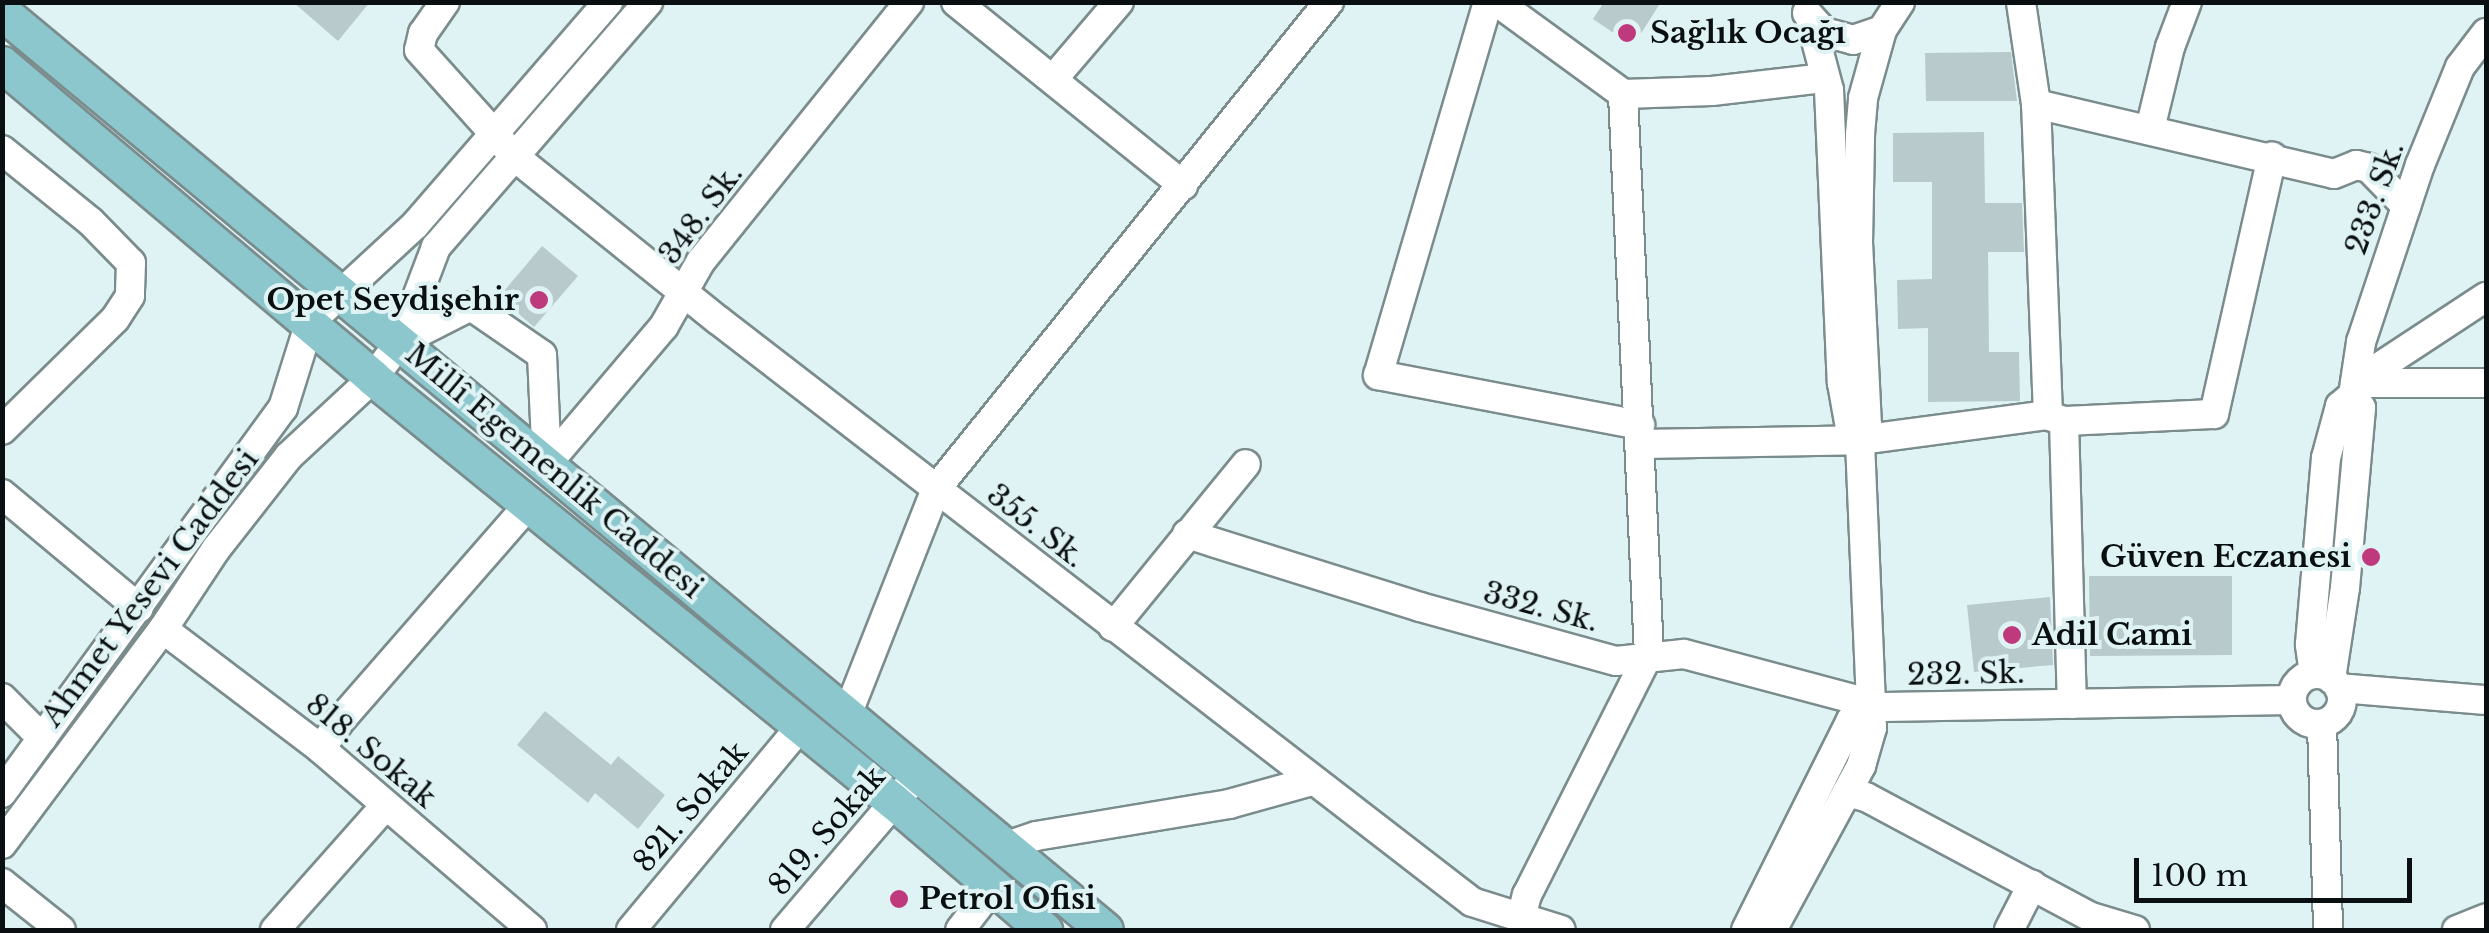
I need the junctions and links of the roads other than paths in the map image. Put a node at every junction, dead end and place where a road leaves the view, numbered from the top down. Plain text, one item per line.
1 (444, 2) edge
2 (608, 2) edge
3 (648, 2) edge
4 (909, 2) edge
5 (956, 2) edge
6 (1120, 2) edge
7 (1330, 2) edge
8 (1488, 2) edge
9 (1900, 2) edge
10 (2022, 2) edge
11 (2187, 2) edge
12 (1513, 7) edge
13 (1806, 10) edge
14 (2, 12) edge
15 (1882, 30) junction
16 (2486, 33) edge
17 (2, 64) edge
18 (1054, 78) junction
19 (1826, 78) junction
20 (1623, 94) junction
21 (2036, 104) junction
22 (2150, 129) junction
23 (494, 134) junction
24 (2, 150) edge
25 (515, 156) junction
26 (2272, 156) junction
27 (1183, 185) junction
28 (2406, 206) junction
29 (684, 290) junction
30 (340, 293) junction
31 (2486, 297) edge
32 (310, 322) junction
33 (400, 342) junction
34 (373, 378) junction
35 (2486, 383) edge
36 (2354, 389) junction
37 (2056, 418) junction
38 (2, 430) edge
39 (1640, 434) junction
40 (1860, 440) junction
41 (547, 464) junction
42 (1246, 464) dead end
43 (936, 489) junction
44 (2, 494) edge
45 (529, 504) junction
46 (1187, 534) junction
47 (139, 608) junction
48 (1113, 628) junction
49 (163, 629) junction
50 (1648, 654) junction
51 (2328, 680) junction
52 (2, 698) edge
53 (2291, 700) junction
54 (2486, 700) edge
55 (2072, 704) junction
56 (1876, 705) junction
57 (847, 715) junction
58 (2322, 724) junction
59 (801, 726) junction
60 (42, 738) junction
61 (321, 749) junction
62 (919, 775) junction
63 (1312, 780) junction
64 (1847, 792) junction
65 (2, 793) edge
66 (893, 800) junction
67 (386, 805) junction
68 (2, 844) edge
69 (1004, 847) junction
70 (2, 883) edge
71 (2032, 885) junction
72 (993, 887) junction
73 (1522, 917) junction
74 (2486, 918) edge
75 (522, 928) edge
76 (61, 930) edge
77 (275, 930) edge
78 (631, 930) edge
79 (785, 930) edge
80 (960, 930) edge
81 (1044, 930) edge
82 (1105, 930) edge
83 (1561, 930) edge
84 (1768, 930) edge
85 (2009, 930) edge
86 (2135, 930) edge
87 (2328, 930) edge
88 (2457, 930) edge

1 - 23 street, 355. Sk.
2 - 23 street, Ahmet Yesevi Caddesi
3 - 25 street, Ahmet Yesevi Caddesi
4 - 29 street, 348. Sk.
5 - 18 street
6 - 18 street
7 - 27 street
8 - 39 street
9 - 15 street
10 - 21 street
11 - 22 street
12 - 20 street
13 - 15 street
13 - 19 street
14 - 30 main road, Millî Egemenlik Caddesi
15 - 40 street
16 - 28 street, 233. Sk.
17 - 32 main road, Millî Egemenlik Caddesi
18 - 27 street
19 - 20 street
19 - 40 street
20 - 39 street
21 - 22 street
21 - 37 street
22 - 26 street
23 - 25 street, 355. Sk.
23 - 30 street, Ahmet Yesevi Caddesi
24 - 38 street
25 - 29 street, 355. Sk.
25 - 33 street, Ahmet Yesevi Caddesi
26 - 28 street
26 - 37 street
27 - 43 street
28 - 36 street, 233. Sk.
29 - 41 street, 348. Sk.
29 - 43 street, 355. Sk.
30 - 32 street, Ahmet Yesevi Caddesi
30 - 33 main road, Millî Egemenlik Caddesi
31 - 36 street
32 - 34 main road, Millî Egemenlik Caddesi
32 - 47 street, Ahmet Yesevi Caddesi
33 - 34 street, Ahmet Yesevi Caddesi
33 - 41 main road, Millî Egemenlik Caddesi
33 - 41 street
34 - 45 main road, Millî Egemenlik Caddesi
34 - 49 street, Ahmet Yesevi Caddesi
35 - 36 street
36 - 51 street, 233. Sk.
37 - 40 street
37 - 55 street
39 - 40 street
39 - 50 street
40 - 56 street
41 - 57 main road, Millî Egemenlik Caddesi
42 - 46 street
43 - 48 street, 355. Sk.
43 - 57 street
44 - 47 street
45 - 59 main road, Millî Egemenlik Caddesi
45 - 61 street
46 - 48 street
46 - 50 street, 332. Sk.
47 - 60 street, Ahmet Yesevi Caddesi
48 - 63 street, 355. Sk.
49 - 61 street, 818. Sokak
49 - 68 street, Ahmet Yesevi Caddesi
50 - 56 street, 332. Sk.
50 - 73 street
51 - 53 street
51 - 54 street
51 - 58 street
52 - 60 street
53 - 55 street, 232. Sk.
53 - 58 street
55 - 56 street, 232. Sk.
56 - 64 street
56 - 84 street
57 - 62 main road, Millî Egemenlik Caddesi
58 - 87 street
59 - 66 main road, Millî Egemenlik Caddesi
59 - 78 street, 821. Sokak
60 - 65 street, Ahmet Yesevi Caddesi
61 - 67 street, 818. Sokak
62 - 66 street, 819. Sokak
62 - 69 main road, Millî Egemenlik Caddesi
63 - 69 street
63 - 73 street, 355. Sk.
64 - 71 street
64 - 84 street
66 - 72 main road, Millî Egemenlik Caddesi
66 - 79 street, 819. Sokak
67 - 75 street, 818. Sokak
67 - 77 street
69 - 82 main road, Millî Egemenlik Caddesi
70 - 76 street
71 - 85 street
71 - 86 street
72 - 80 street
72 - 81 main road, Millî Egemenlik Caddesi
73 - 83 street, 355. Sk.
74 - 88 street

